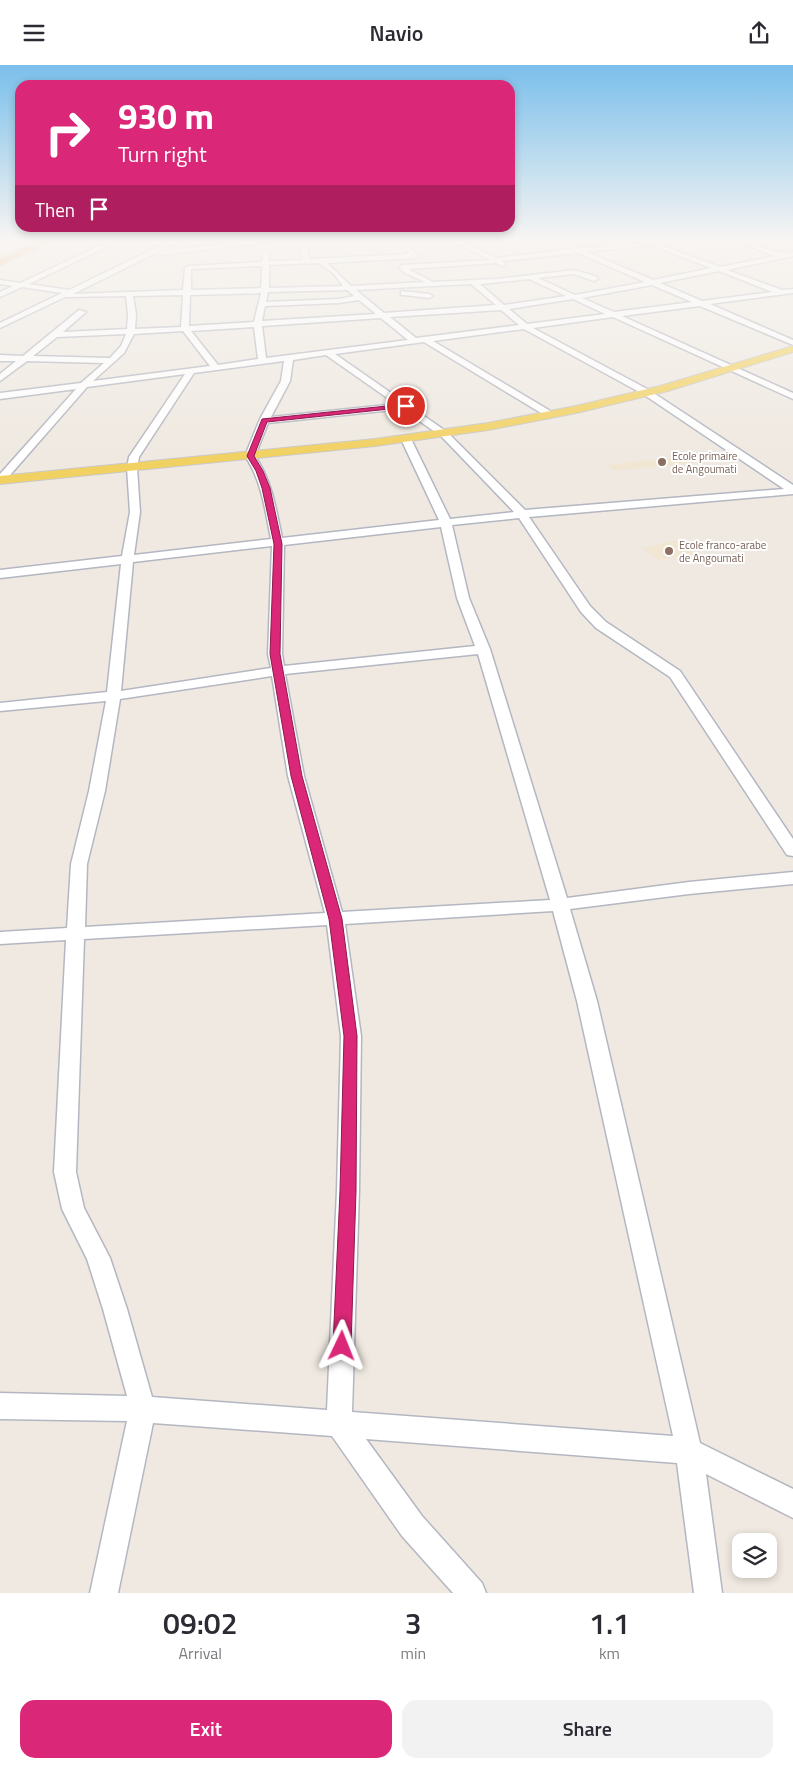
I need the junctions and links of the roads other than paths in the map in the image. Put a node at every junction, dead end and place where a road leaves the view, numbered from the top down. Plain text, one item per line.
1 (32, 310) edge
2 (132, 310) edge
3 (185, 310) edge
4 (261, 310) edge
5 (377, 310) edge
6 (461, 310) edge
7 (508, 310) edge
8 (602, 310) edge
9 (650, 310) edge
10 (715, 310) edge
11 (82, 312) dead end
12 (613, 315) junction
13 (384, 316) junction
14 (258, 323) junction
15 (0, 326) edge
16 (526, 327) junction
17 (185, 329) junction
18 (130, 330) junction
19 (55, 335) junction
20 (424, 339) junction
21 (413, 340) junction
22 (793, 343) edge
23 (793, 349) edge
24 (327, 352) junction
25 (288, 357) junction
26 (0, 358) edge
27 (24, 359) junction
28 (262, 360) junction
29 (112, 361) junction
30 (215, 366) junction
31 (735, 369) junction
32 (192, 370) junction
33 (0, 378) edge
34 (84, 384) junction
35 (646, 392) junction
36 (0, 396) edge
37 (793, 397) edge
38 (406, 406) junction
39 (549, 414) junction
40 (265, 420) junction
41 (444, 434) junction
42 (406, 439) junction
43 (250, 456) junction
44 (132, 468) junction
45 (0, 480) edge
46 (793, 491) edge
47 (522, 514) junction
48 (446, 523) junction
49 (278, 544) junction
50 (127, 560) junction
51 (0, 574) edge
52 (482, 649) junction
53 (280, 671) junction
54 (114, 696) junction
55 (0, 707) edge
56 (793, 851) edge
57 (793, 878) edge
58 (560, 905) junction
59 (335, 919) junction
60 (74, 934) junction
61 (0, 938) edge
62 (0, 1406) edge
63 (143, 1409) junction
64 (339, 1424) junction
65 (689, 1451) junction
66 (793, 1504) edge
67 (104, 1593) edge
68 (472, 1593) edge
69 (708, 1593) edge

1 - 15 street
2 - 18 street
3 - 17 street
4 - 14 street
5 - 13 street
6 - 13 street
7 - 16 street
8 - 12 street
9 - 12 street
10 - 22 street
11 - 19 street
12 - 16 street
12 - 31 street
13 - 14 street
13 - 21 street
14 - 17 street
14 - 28 street
16 - 20 street
16 - 35 street
17 - 18 street
17 - 30 street
18 - 19 street
18 - 29 street
19 - 27 street
20 - 21 street
20 - 39 street
21 - 24 street
23 - 31 main road
24 - 25 street
24 - 38 street
25 - 28 street
25 - 40 street
26 - 27 street
27 - 29 street
27 - 33 street
28 - 30 street
29 - 34 street
30 - 32 street
31 - 35 main road
31 - 37 street
32 - 34 street
32 - 44 street
34 - 36 street
34 - 45 street
35 - 39 main road
35 - 46 street
38 - 40 street
38 - 41 street
39 - 41 main road
40 - 43 street
41 - 42 main road
41 - 47 street
42 - 43 main road
42 - 48 street
43 - 44 main road
43 - 49 street
44 - 45 main road
44 - 50 street
46 - 47 street
47 - 48 street
47 - 56 street
48 - 49 street
48 - 52 street
49 - 50 street
49 - 53 street
50 - 51 street
50 - 54 street
52 - 53 street
52 - 58 street
53 - 54 street
53 - 59 street
54 - 55 street
54 - 60 street
57 - 58 street
58 - 59 street
58 - 65 street
59 - 60 street
59 - 64 street
60 - 61 street
60 - 63 street
62 - 63 street
63 - 64 street
63 - 67 street
64 - 65 street
64 - 68 street
65 - 66 street
65 - 69 street

